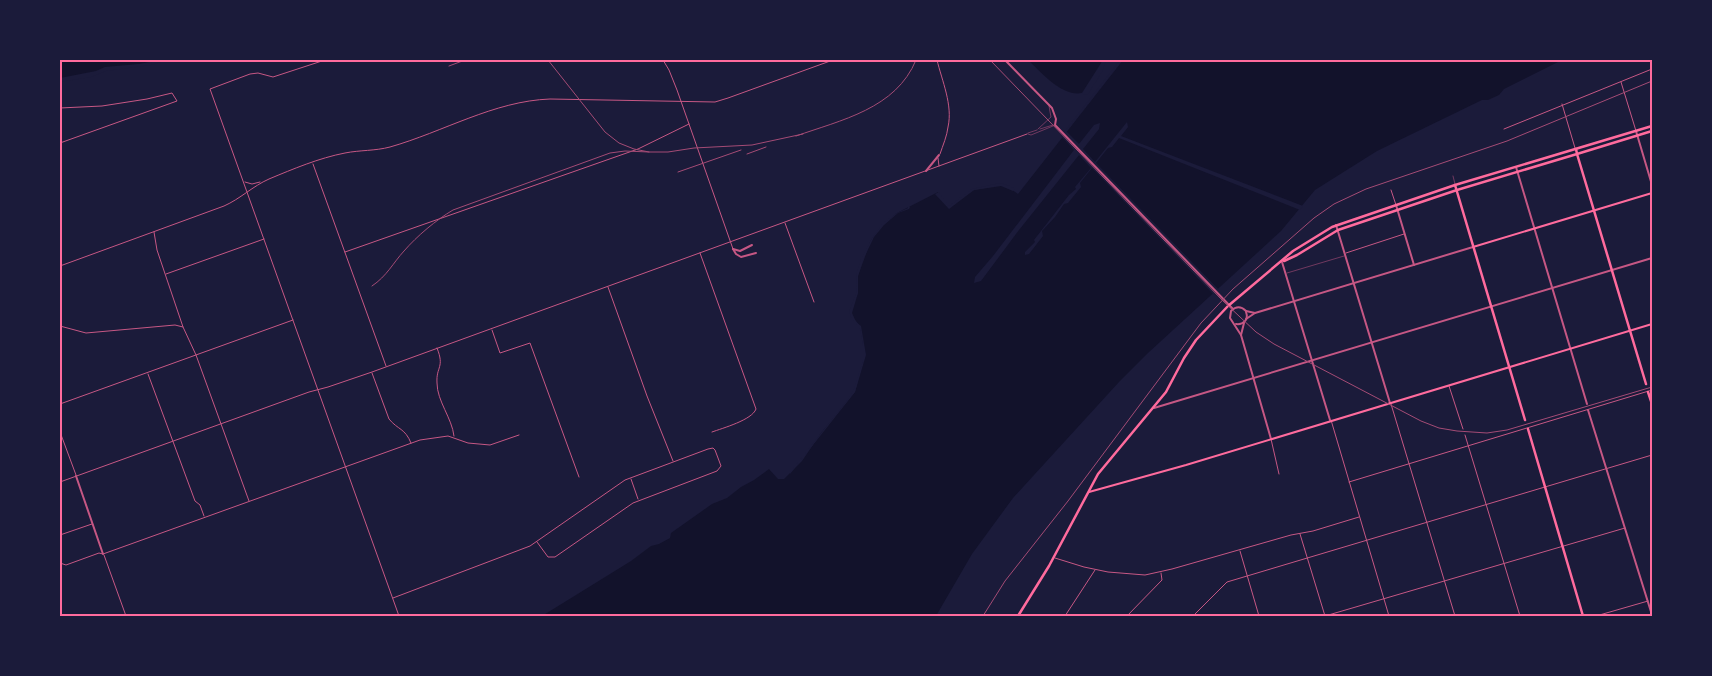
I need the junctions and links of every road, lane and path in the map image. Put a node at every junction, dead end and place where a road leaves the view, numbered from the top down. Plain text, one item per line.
1 (325, 60) edge
2 (663, 60) edge
3 (833, 60) edge
4 (937, 60) edge
5 (1006, 60) edge
6 (1652, 69) edge
7 (1621, 81) junction
8 (681, 101) junction
9 (1049, 104) junction
10 (1562, 104) junction
11 (60, 108) edge
12 (689, 124) junction
13 (1055, 124) junction
14 (1652, 126) edge
15 (1038, 129) junction
16 (1504, 129) dead end
17 (1636, 131) junction
18 (1652, 131) edge
19 (1027, 134) junction
20 (1637, 136) junction
21 (60, 143) edge
22 (1576, 149) junction
23 (1577, 154) junction
24 (939, 155) junction
25 (313, 163) junction
26 (940, 166) junction
27 (1516, 167) junction
28 (926, 171) junction
29 (1517, 172) junction
30 (1453, 176) dead end
31 (244, 180) junction
32 (264, 181) junction
33 (1456, 185) junction
34 (1652, 185) edge
35 (1391, 190) dead end
36 (1457, 190) junction
37 (248, 192) junction
38 (1652, 193) edge
39 (1396, 205) junction
40 (1397, 210) junction
41 (1594, 210) junction
42 (785, 223) junction
43 (1336, 225) junction
44 (1535, 229) junction
45 (1338, 230) junction
46 (154, 232) junction
47 (1405, 234) junction
48 (265, 239) junction
49 (731, 242) junction
50 (752, 245) dead end
51 (1473, 247) junction
52 (733, 249) junction
53 (345, 252) junction
54 (756, 253) dead end
55 (700, 254) junction
56 (1345, 254) junction
57 (1652, 258) edge
58 (1282, 262) junction
59 (1414, 265) junction
60 (60, 266) edge
61 (1612, 270) junction
62 (1285, 273) junction
63 (166, 274) junction
64 (1354, 283) junction
65 (608, 286) junction
66 (1552, 289) junction
67 (1294, 301) junction
68 (814, 302) dead end
69 (1491, 308) junction
70 (1233, 309) junction
71 (1246, 312) junction
72 (1255, 313) junction
73 (294, 320) junction
74 (1246, 320) junction
75 (1244, 323) junction
76 (1236, 324) junction
77 (1652, 324) edge
78 (60, 326) edge
79 (183, 327) junction
80 (492, 328) junction
81 (1630, 331) junction
82 (1241, 335) junction
83 (1372, 343) junction
84 (437, 348) junction
85 (1570, 349) junction
86 (196, 355) junction
87 (1312, 361) junction
88 (386, 366) junction
89 (1510, 367) junction
90 (372, 372) junction
91 (148, 373) junction
92 (1253, 379) junction
93 (1646, 384) dead end
94 (1449, 385) junction
95 (318, 390) junction
96 (1652, 390) edge
97 (1648, 392) junction
98 (1390, 402) junction
99 (60, 404) edge
100 (1586, 404) dead end
101 (1652, 404) edge
102 (1154, 408) junction
103 (1588, 410) junction
104 (1330, 420) junction
105 (1525, 420) dead end
106 (221, 424) junction
107 (1463, 429) dead end
108 (1528, 429) junction
109 (60, 432) edge
110 (712, 432) dead end
111 (520, 435) dead end
112 (1465, 435) dead end
113 (454, 437) junction
114 (1271, 439) junction
115 (173, 441) junction
116 (412, 443) junction
117 (1468, 446) junction
118 (1652, 455) edge
119 (673, 462) junction
120 (1409, 464) junction
121 (345, 467) junction
122 (1606, 468) junction
123 (1279, 474) dead end
124 (76, 476) junction
125 (579, 477) dead end
126 (630, 478) junction
127 (60, 482) edge
128 (1349, 482) junction
129 (1545, 486) junction
130 (1088, 492) junction
131 (638, 500) junction
132 (249, 501) junction
133 (1486, 504) junction
134 (1359, 517) junction
135 (204, 518) junction
136 (1427, 522) junction
137 (92, 524) junction
138 (1625, 528) junction
139 (1300, 534) junction
140 (60, 536) edge
141 (1366, 540) junction
142 (538, 542) junction
143 (1563, 546) junction
144 (1240, 550) junction
145 (104, 554) junction
146 (1053, 558) junction
147 (1307, 558) junction
148 (60, 563) edge
149 (1504, 563) junction
150 (1095, 569) junction
151 (1161, 572) junction
152 (1246, 576) junction
153 (1444, 581) junction
154 (393, 598) junction
155 (1384, 598) junction
156 (1648, 601) junction
157 (1651, 608) edge
158 (1652, 615) edge
159 (126, 616) edge
160 (398, 616) edge
161 (1018, 616) edge
162 (1065, 616) edge
163 (1127, 616) edge
164 (1193, 616) edge
165 (1259, 616) edge
166 (1325, 616) edge
167 (1390, 616) edge
168 (1455, 616) edge
169 (1520, 616) edge
170 (1583, 616) edge
171 (1596, 616) edge

1 - 31 street
2 - 8 street
3 - 8 street
4 - 24 street
5 - 9 street
6 - 7 street
7 - 10 street
7 - 17 street
8 - 12 street
8 - 25 street
9 - 13 street
9 - 15 lane
10 - 16 street
10 - 22 street
11 - 21 street
12 - 49 street
12 - 53 street
13 - 15 lane
13 - 19 lane
13 - 70 street
14 - 17 main road
15 - 19 lane
17 - 20 street
17 - 22 main road
18 - 20 main road
19 - 26 street
20 - 23 main road
20 - 34 street
22 - 23 main road
22 - 27 main road
23 - 29 main road
23 - 41 main road
24 - 26 street
24 - 28 street
25 - 32 street
25 - 53 street
26 - 28 street
27 - 29 street
27 - 33 main road
28 - 42 street
29 - 36 main road
29 - 44 street
30 - 33 lane
31 - 32 street
31 - 37 street
32 - 37 street
33 - 36 main road
33 - 39 main road
35 - 39 street
36 - 40 main road
36 - 51 main road
37 - 46 street
37 - 48 street
38 - 41 main road
39 - 40 street
39 - 43 main road
40 - 45 main road
40 - 47 street
41 - 44 main road
41 - 61 main road
42 - 49 street
42 - 68 street
43 - 45 street
43 - 58 main road
44 - 51 main road
44 - 66 street
45 - 56 street
45 - 58 main road
46 - 60 street
46 - 63 street
47 - 56 street
47 - 59 street
48 - 63 street
48 - 73 street
49 - 52 street
49 - 55 street
50 - 52 street
51 - 59 street
51 - 69 main road
52 - 54 street
53 - 88 street
55 - 65 street
55 - 110 street
56 - 62 lane
56 - 64 street
57 - 61 street
58 - 62 street
58 - 102 main road
59 - 64 street
61 - 66 street
61 - 81 main road
62 - 67 street
63 - 79 street
64 - 67 street
64 - 83 street
65 - 80 street
65 - 119 street
66 - 69 street
66 - 85 street
67 - 72 street
67 - 87 street
69 - 83 street
69 - 89 main road
70 - 71 street
70 - 76 street
71 - 72 street
71 - 74 street
72 - 74 street
73 - 86 street
73 - 95 street
74 - 75 street
75 - 76 street
75 - 82 street
76 - 82 street
77 - 81 main road
78 - 79 street
79 - 86 street
80 - 84 street
80 - 125 street
81 - 85 main road
81 - 93 main road
82 - 92 street
83 - 87 street
83 - 98 street
84 - 88 street
84 - 113 street
85 - 89 main road
85 - 100 street
86 - 91 street
86 - 106 street
87 - 92 street
87 - 104 street
88 - 90 street
89 - 94 main road
89 - 105 main road
90 - 95 street
90 - 116 street
91 - 99 street
91 - 115 street
92 - 102 street
92 - 114 street
94 - 98 main road
94 - 107 street
95 - 106 street
95 - 121 street
96 - 97 street
97 - 101 main road
97 - 103 street
98 - 104 main road
98 - 120 street
102 - 130 main road
103 - 108 street
103 - 122 street
104 - 114 main road
104 - 128 street
106 - 115 street
106 - 132 street
108 - 117 street
108 - 129 main road
109 - 124 street
111 - 113 street
112 - 117 street
113 - 116 street
114 - 123 street
114 - 130 main road
115 - 124 street
115 - 135 street
116 - 121 street
117 - 120 street
117 - 133 street
118 - 122 street
119 - 126 street
119 - 131 street
120 - 128 street
120 - 136 street
121 - 132 street
121 - 154 street
122 - 129 street
122 - 138 street
124 - 127 street
124 - 137 street
126 - 131 street
126 - 142 street
128 - 134 street
129 - 133 street
129 - 143 main road
130 - 146 main road
131 - 142 street
132 - 135 street
133 - 136 street
133 - 149 street
134 - 139 street
134 - 141 street
135 - 145 street
136 - 141 street
136 - 153 street
137 - 140 street
137 - 145 street
138 - 143 street
138 - 156 street
139 - 144 street
139 - 147 street
141 - 147 street
141 - 155 street
142 - 154 street
143 - 149 street
143 - 170 main road
144 - 151 street
144 - 152 street
145 - 148 street
145 - 159 street
146 - 150 street
146 - 161 main road
147 - 152 street
147 - 166 street
149 - 153 street
149 - 169 street
150 - 151 street
150 - 162 street
151 - 163 street
152 - 164 street
152 - 165 street
153 - 155 street
153 - 168 street
154 - 160 street
155 - 166 street
155 - 167 street
156 - 157 street
156 - 171 street
157 - 158 street

